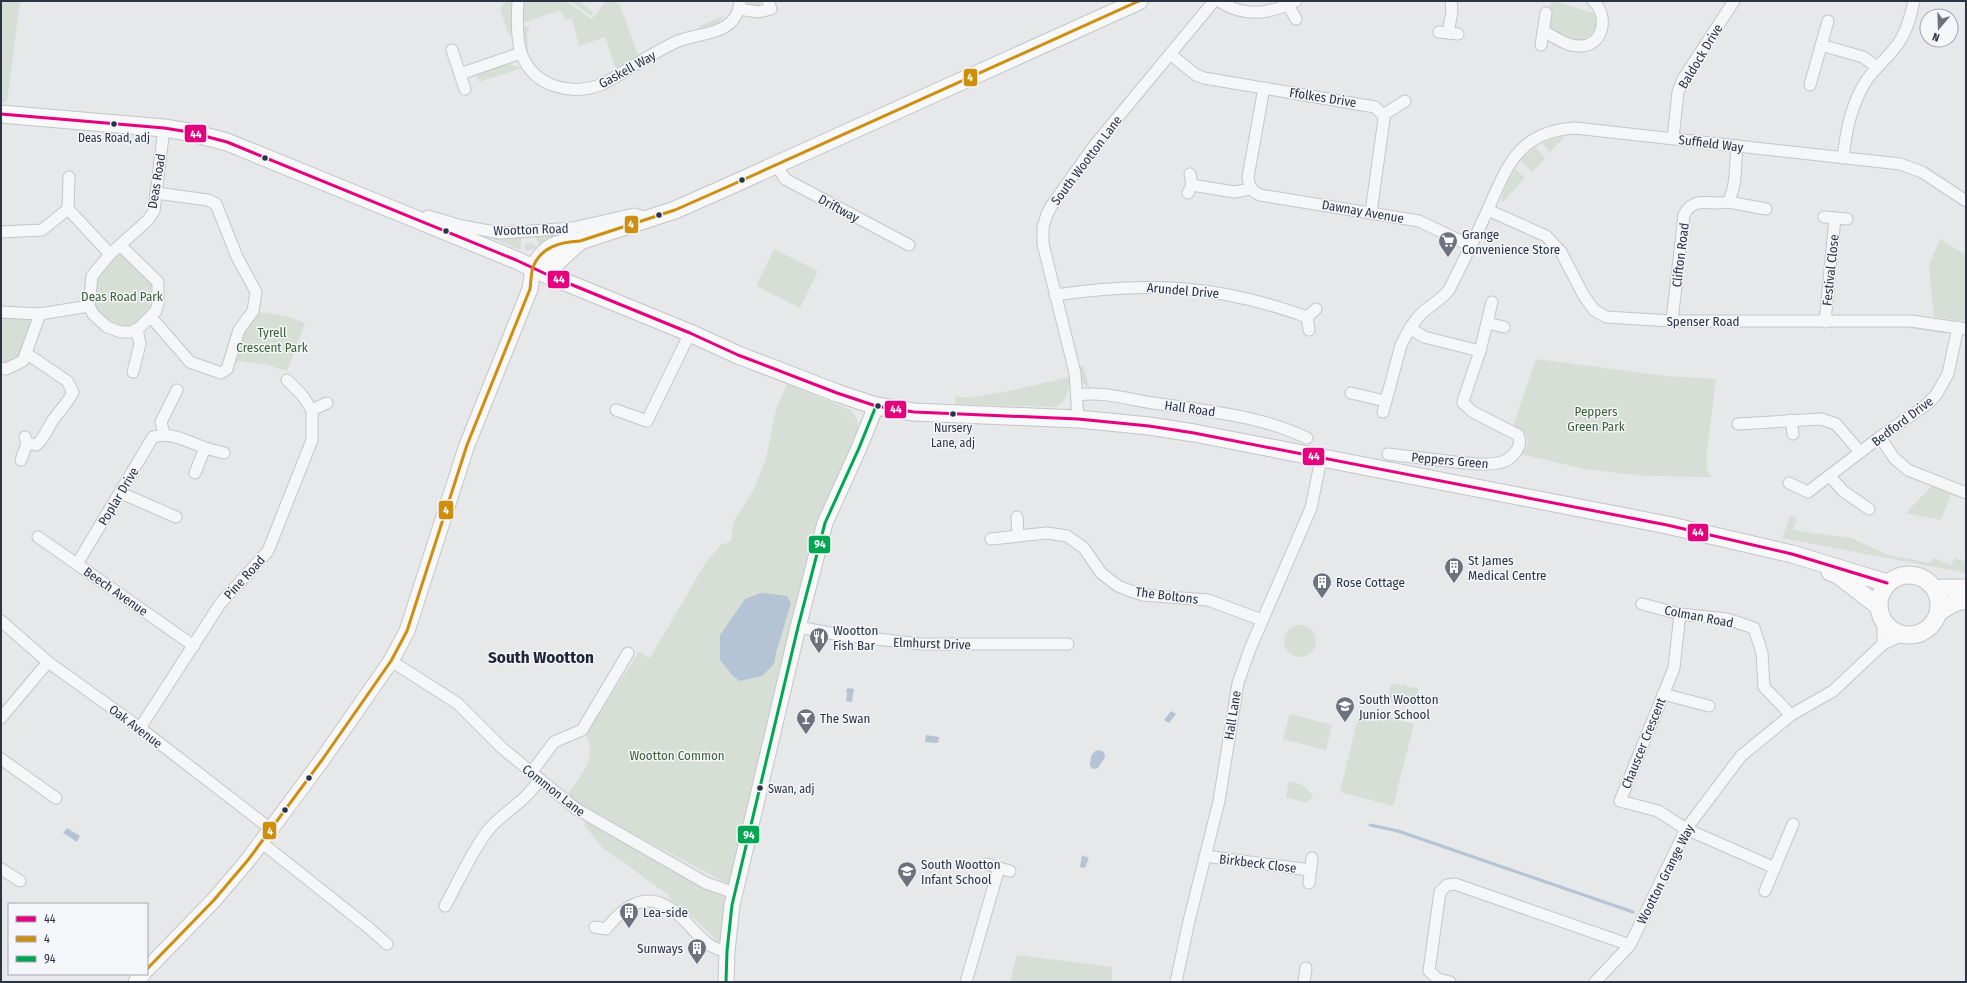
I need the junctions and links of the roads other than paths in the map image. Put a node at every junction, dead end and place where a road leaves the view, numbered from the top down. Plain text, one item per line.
1 (518, 1) edge
2 (1139, 1) edge
3 (1214, 1) edge
4 (1219, 1) edge
5 (1451, 1) edge
6 (1593, 1) edge
7 (1734, 1) edge
8 (1914, 1) edge
9 (1292, 3) edge
10 (739, 5) edge
11 (771, 9) edge
12 (1546, 13) dead end
13 (1296, 19) dead end
14 (1828, 21) dead end
15 (1543, 31) junction
16 (1448, 33) dead end
17 (1541, 45) dead end
18 (1821, 45) junction
19 (452, 50) dead end
20 (521, 53) junction
21 (1170, 54) junction
22 (1877, 67) junction
23 (460, 74) junction
24 (1810, 85) dead end
25 (1264, 88) junction
26 (465, 89) dead end
27 (1405, 101) dead end
28 (1, 114) edge
29 (1383, 115) junction
30 (164, 128) junction
31 (1673, 138) junction
32 (1737, 146) junction
33 (1844, 158) junction
34 (776, 164) junction
35 (69, 177) dead end
36 (1190, 184) dead end
37 (1251, 189) junction
38 (156, 193) junction
39 (1966, 201) edge
40 (1728, 202) junction
41 (1766, 209) dead end
42 (68, 210) junction
43 (1488, 210) junction
44 (1371, 212) junction
45 (415, 218) junction
46 (649, 218) junction
47 (1847, 219) dead end
48 (1, 232) edge
49 (120, 245) junction
50 (909, 245) dead end
51 (1471, 246) junction
52 (110, 254) junction
53 (540, 271) junction
54 (1055, 295) junction
55 (1492, 302) dead end
56 (89, 306) junction
57 (1316, 309) dead end
58 (1, 312) edge
59 (40, 314) junction
60 (151, 317) junction
61 (1307, 317) junction
62 (1672, 321) junction
63 (1825, 322) junction
64 (1487, 323) junction
65 (1504, 327) dead end
66 (1410, 328) junction
67 (1962, 328) edge
68 (137, 329) junction
69 (1309, 330) dead end
70 (690, 333) junction
71 (1480, 351) junction
72 (26, 353) junction
73 (1, 368) edge
74 (134, 372) dead end
75 (287, 380) dead end
76 (177, 390) dead end
77 (1351, 393) dead end
78 (1077, 395) junction
79 (1385, 401) junction
80 (327, 403) dead end
81 (876, 406) junction
82 (312, 410) junction
83 (616, 410) dead end
84 (1383, 412) dead end
85 (1078, 419) junction
86 (1791, 420) junction
87 (1738, 424) dead end
88 (1793, 434) dead end
89 (170, 435) junction
90 (1880, 437) junction
91 (1301, 438) dead end
92 (205, 448) junction
93 (1860, 452) junction
94 (224, 453) dead end
95 (1388, 454) dead end
96 (1321, 459) junction
97 (21, 460) dead end
98 (195, 473) dead end
99 (1830, 476) junction
100 (1789, 483) dead end
101 (121, 493) junction
102 (1966, 493) edge
103 (1869, 509) dead end
104 (176, 517) dead end
105 (1017, 517) dead end
106 (1018, 536) junction
107 (38, 537) dead end
108 (991, 539) dead end
109 (1792, 554) junction
110 (77, 564) junction
111 (1887, 583) junction
112 (1966, 588) edge
113 (1936, 590) junction
114 (1966, 600) edge
115 (1642, 604) dead end
116 (1939, 612) junction
117 (1680, 614) junction
118 (1881, 614) junction
119 (1262, 620) junction
120 (1, 621) edge
121 (798, 627) junction
122 (1903, 635) junction
123 (1068, 644) dead end
124 (1882, 644) junction
125 (194, 646) junction
126 (628, 654) dead end
127 (390, 661) junction
128 (48, 662) junction
129 (1663, 694) junction
130 (1709, 706) dead end
131 (1791, 716) junction
132 (1, 718) edge
133 (140, 728) junction
134 (1, 759) edge
135 (535, 776) junction
136 (56, 798) dead end
137 (1793, 824) dead end
138 (1686, 829) junction
139 (272, 830) junction
140 (262, 843) junction
141 (1205, 856) junction
142 (1312, 858) dead end
143 (987, 864) dead end
144 (1775, 868) junction
145 (1, 869) edge
146 (1310, 870) junction
147 (20, 881) dead end
148 (1309, 883) dead end
149 (1765, 891) dead end
150 (735, 893) junction
151 (445, 906) dead end
152 (595, 927) dead end
153 (387, 944) dead end
154 (1630, 945) junction
155 (727, 951) junction
156 (148, 968) edge
157 (1306, 968) dead end
158 (726, 982) edge
159 (966, 982) edge
160 (1176, 982) edge
161 (1304, 982) edge
162 (1450, 982) edge
163 (1595, 982) edge

1 - 20 street, Gaskell Way
2 - 34 main road, Wootton Road
3 - 21 street, South Wootton Lane
4 - 9 street
5 - 16 street
6 - 15 street
7 - 31 street, Baldock Drive
8 - 22 street
9 - 13 street
10 - 11 street, Gaskell Way
10 - 20 street, Gaskell Way
12 - 15 street
14 - 18 street
15 - 17 street
18 - 22 street
18 - 24 street
19 - 23 street
20 - 23 street
21 - 25 street, Ffolkes Drive
21 - 54 street, South Wootton Lane
22 - 33 street
23 - 26 street
25 - 29 street, Ffolkes Drive
25 - 37 street
27 - 29 street
28 - 30 main road
29 - 44 street
30 - 38 street, Deas Road
30 - 45 main road
31 - 32 street, Suffield Way
31 - 43 street, Suffield Way
32 - 33 street, Suffield Way
32 - 40 street
33 - 39 street, Suffield Way
34 - 46 main road, Wootton Road
34 - 50 street, Driftway
35 - 42 street
36 - 37 street, Dawnay Avenue
37 - 44 street, Dawnay Avenue
38 - 49 street, Deas Road
38 - 60 street
40 - 41 street, Clifton Road
40 - 62 street, Clifton Road
42 - 48 street
42 - 52 street
43 - 51 street
43 - 62 street, Spenser Road
44 - 51 street, Dawnay Avenue
45 - 46 street, Wootton Road
45 - 53 main road
46 - 53 main road, Wootton Road
47 - 63 street, Festival Close
49 - 52 street, Deas Road
49 - 60 street
51 - 66 street
52 - 56 street, Deas Road
53 - 70 main road
53 - 127 street
54 - 61 street, Arundel Drive
54 - 78 street, South Wootton Lane
55 - 64 street, Peppers Green
56 - 59 street
56 - 68 street
57 - 61 street
58 - 59 street
59 - 72 street
60 - 68 street
61 - 69 street
62 - 63 street, Spenser Road
63 - 67 street, Spenser Road
64 - 65 street
64 - 71 street, Peppers Green
66 - 71 street
66 - 79 street
67 - 90 street, Bedford Drive
68 - 74 street
70 - 81 main road
70 - 83 street
71 - 95 street, Peppers Green
72 - 73 street
72 - 97 street
75 - 82 street
76 - 89 street
77 - 79 street
78 - 85 street, South Wootton Lane
78 - 91 street, Hall Road
79 - 84 street
80 - 82 street
81 - 85 main road
81 - 121 street
82 - 125 street, Pine Road
85 - 96 main road
86 - 87 street
86 - 88 street
86 - 93 street
89 - 92 street
89 - 101 street, Poplar Drive
90 - 93 street, Bedford Drive
90 - 102 street
92 - 94 street
92 - 98 street
93 - 99 street, Bedford Drive
96 - 109 main road
96 - 119 street, Hall Lane
99 - 100 street, Bedford Drive
99 - 103 street
101 - 104 street
101 - 110 street, Poplar Drive
105 - 106 street
106 - 108 street, The Boltons
106 - 119 street, The Boltons
107 - 110 street, Beech Avenue
109 - 111 main road
109 - 118 main road
110 - 125 street, Beech Avenue
111 - 113 main road
111 - 118 main road
112 - 113 main road
113 - 116 main road
114 - 116 main road
115 - 117 street, Colman Road
116 - 122 main road
117 - 129 street, Chauscer Crescent
117 - 131 street, Colman Road
118 - 122 main road
118 - 124 street
119 - 141 street, Hall Lane
120 - 128 street, Oak Avenue
121 - 123 street, Elmhurst Drive
121 - 150 street
122 - 124 street, Wootton Grange Way
124 - 131 street, Wootton Grange Way
125 - 133 street, Pine Road
126 - 135 street
127 - 135 street, Common Lane
127 - 139 street
128 - 132 street
128 - 133 street, Oak Avenue
129 - 130 street
129 - 138 street, Chauscer Crescent
131 - 138 street, Wootton Grange Way
133 - 139 street, Oak Avenue
134 - 136 street
135 - 150 street, Common Lane
135 - 151 street
137 - 144 street
138 - 144 street, Chauscer Crescent
138 - 154 street, Wootton Grange Way
139 - 140 street
140 - 153 street
140 - 156 street
141 - 146 street, Birkbeck Close
141 - 160 street, Hall Lane
142 - 146 street, Birkbeck Close
143 - 159 street
144 - 149 street
145 - 147 street
146 - 148 street, Birkbeck Close
150 - 155 street
152 - 155 street
154 - 162 street
154 - 163 street, Wootton Grange Way
155 - 158 street
157 - 161 street

